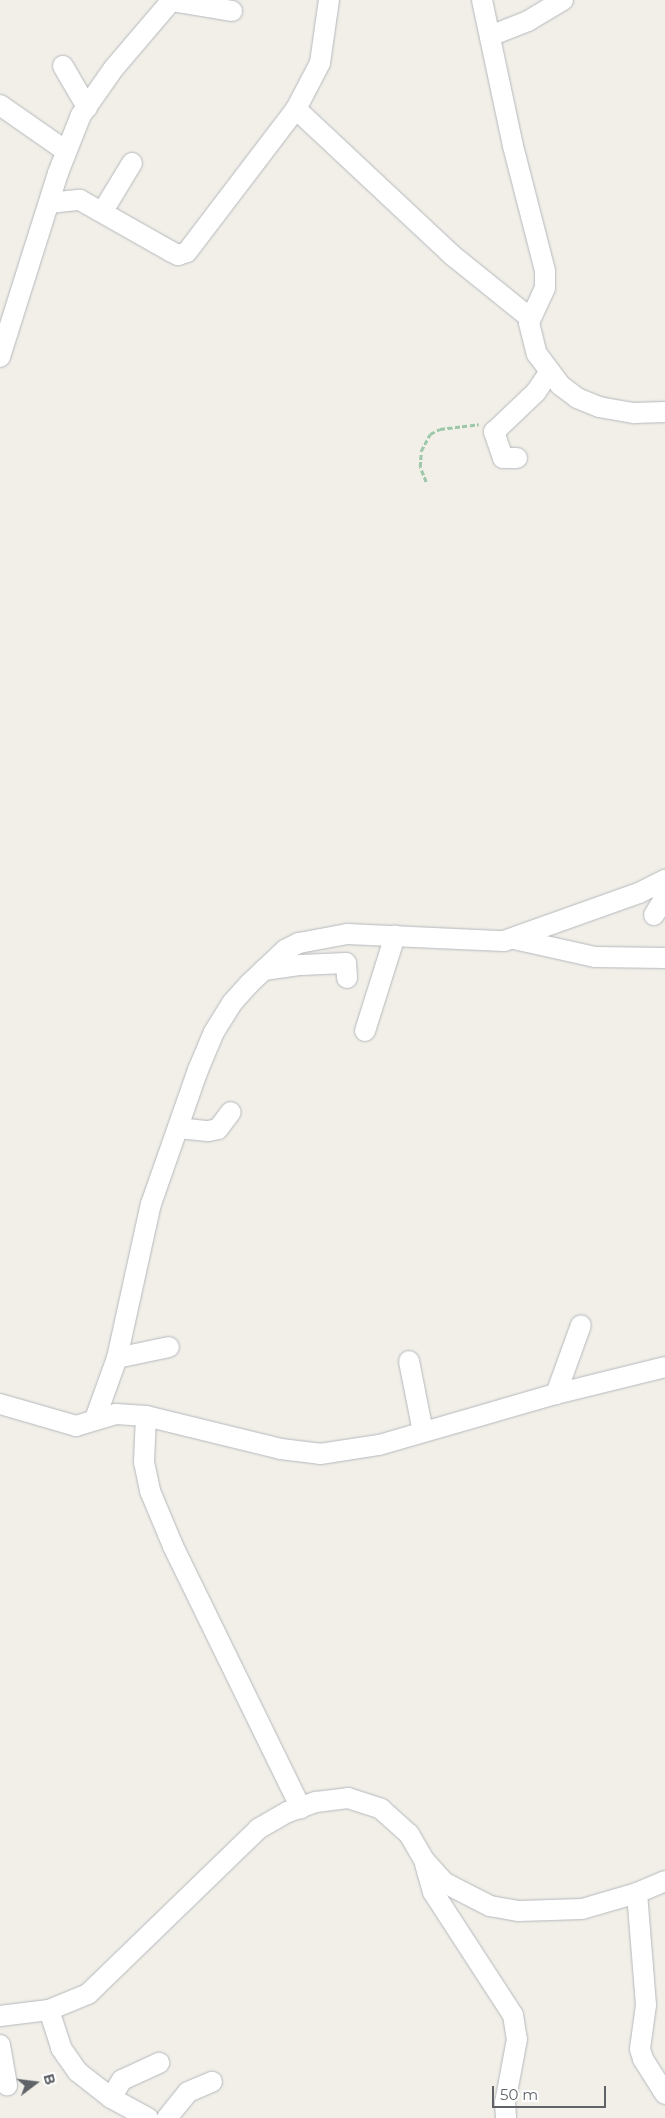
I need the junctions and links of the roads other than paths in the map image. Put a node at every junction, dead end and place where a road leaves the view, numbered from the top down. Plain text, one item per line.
1 (172, 0) edge
2 (329, 0) edge
3 (482, 0) edge
4 (557, 1) edge
5 (232, 11) dead end
6 (490, 36) junction
7 (63, 66) dead end
8 (0, 104) edge
9 (87, 107) junction
10 (296, 109) junction
11 (66, 151) junction
12 (132, 163) dead end
13 (49, 203) junction
14 (103, 211) junction
15 (530, 318) junction
16 (0, 357) edge
17 (549, 373) junction
18 (665, 412) edge
19 (517, 458) dead end
20 (662, 882) edge
21 (654, 915) dead end
22 (395, 936) junction
23 (514, 939) junction
24 (665, 958) edge
25 (264, 970) junction
26 (347, 978) dead end
27 (365, 1031) dead end
28 (231, 1112) dead end
29 (178, 1128) junction
30 (582, 1325) dead end
31 (169, 1347) dead end
32 (118, 1358) junction
33 (409, 1361) dead end
34 (665, 1367) edge
35 (556, 1394) junction
36 (0, 1404) edge
37 (146, 1416) junction
38 (95, 1420) junction
39 (424, 1432) junction
40 (301, 1808) junction
41 (424, 1860) junction
42 (665, 1881) edge
43 (638, 1893) junction
44 (49, 2010) junction
45 (0, 2016) edge
46 (0, 2045) edge
47 (159, 2063) dead end
48 (212, 2082) dead end
49 (7, 2086) dead end
50 (665, 2094) edge
51 (111, 2098) junction
52 (148, 2118) edge
53 (168, 2118) edge
54 (506, 2118) edge

1 - 5 street
1 - 9 street
2 - 10 street
3 - 6 street
4 - 6 street
6 - 15 street
7 - 9 street
8 - 11 street
9 - 11 street
10 - 14 street
10 - 15 street
11 - 13 street
12 - 14 street
13 - 14 street
13 - 16 street
15 - 17 street
17 - 18 street
17 - 19 street
20 - 21 street
20 - 23 street
22 - 23 street
22 - 25 street
22 - 27 street
23 - 24 street
25 - 26 street
25 - 29 street
28 - 29 street
29 - 32 street
30 - 35 street
31 - 32 street
32 - 38 street
33 - 39 street
34 - 35 street
35 - 39 street
36 - 38 street
37 - 38 street
37 - 39 street
37 - 40 street
40 - 41 street
40 - 44 street
41 - 43 street
41 - 54 street
42 - 43 street
43 - 50 street
44 - 45 street
44 - 51 street
46 - 49 street
47 - 51 street
48 - 53 street
51 - 52 street

